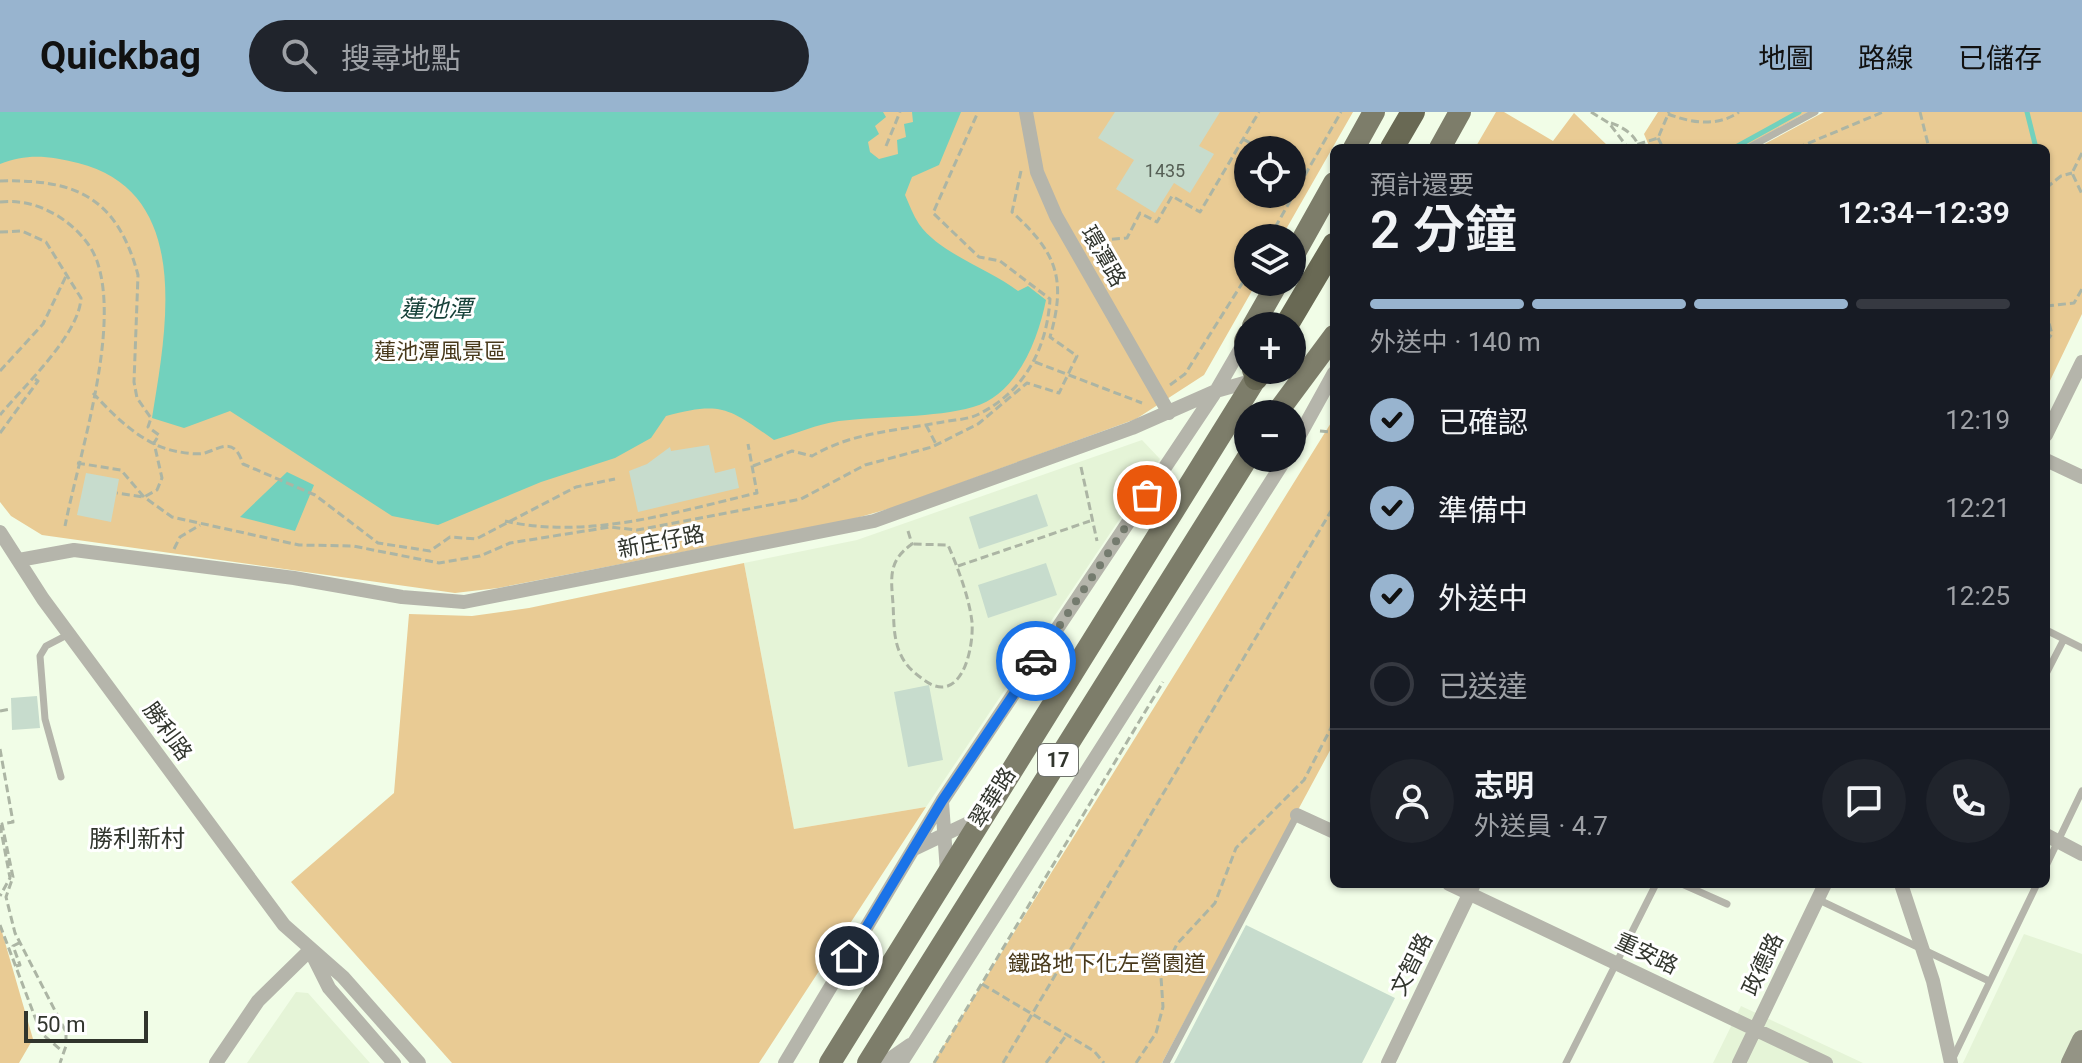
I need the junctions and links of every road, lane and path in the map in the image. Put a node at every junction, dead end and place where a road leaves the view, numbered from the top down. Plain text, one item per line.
1 (900, 112) edge
2 (978, 112) edge
3 (1026, 112) edge
4 (1259, 112) edge
5 (1341, 112) edge
6 (1374, 112) edge
7 (1413, 112) edge
8 (1460, 112) edge
9 (1591, 112) edge
10 (1739, 112) edge
11 (1815, 112) edge
12 (1883, 112) edge
13 (1920, 112) edge
14 (1669, 113) edge
15 (1609, 123) junction
16 (1245, 136) edge
17 (1658, 138) junction
18 (1356, 144) edge
19 (1394, 144) edge
20 (1442, 144) edge
21 (1624, 144) edge
22 (1638, 144) edge
23 (1639, 144) edge
24 (1661, 144) edge
25 (1755, 144) edge
26 (1807, 144) edge
27 (1928, 144) edge
28 (886, 146) dead end
29 (2082, 153) edge
30 (1234, 154) edge
31 (1021, 170) dead end
32 (1306, 172) edge
33 (2072, 173) junction
34 (0, 181) edge
35 (2050, 185) edge
36 (1330, 190) edge
37 (2082, 194) edge
38 (0, 202) edge
39 (0, 232) edge
40 (1306, 233) edge
41 (1088, 241) dead end
42 (1330, 252) edge
43 (67, 274) junction
44 (2082, 289) edge
45 (1234, 296) edge
46 (2080, 299) edge
47 (2050, 306) edge
48 (1294, 312) edge
49 (1330, 339) edge
50 (1330, 358) edge
51 (1306, 360) edge
52 (1035, 362) junction
53 (1234, 362) edge
54 (2082, 362) edge
55 (1306, 365) edge
56 (0, 371) edge
57 (1068, 375) junction
58 (32, 377) junction
59 (1330, 380) edge
60 (1234, 383) edge
61 (1250, 384) edge
62 (1167, 387) dead end
63 (1216, 391) junction
64 (93, 393) junction
65 (1142, 403) dead end
66 (1169, 413) junction
67 (0, 415) edge
68 (1306, 424) edge
69 (926, 425) junction
70 (2050, 427) edge
71 (1315, 430) dead end
72 (1330, 432) edge
73 (0, 433) edge
74 (154, 443) junction
75 (748, 444) dead end
76 (936, 444) junction
77 (2050, 462) edge
78 (77, 463) junction
79 (753, 466) junction
80 (1081, 467) dead end
81 (1239, 472) edge
82 (1277, 472) edge
83 (2082, 477) edge
84 (615, 479) dead end
85 (73, 485) junction
86 (83, 487) dead end
87 (117, 493) dead end
88 (144, 497) junction
89 (1330, 513) edge
90 (505, 521) junction
91 (617, 521) junction
92 (1090, 521) junction
93 (200, 525) junction
94 (65, 526) dead end
95 (610, 527) junction
96 (908, 531) dead end
97 (0, 532) edge
98 (1097, 541) dead end
99 (912, 544) junction
100 (391, 545) junction
101 (412, 548) junction
102 (390, 553) junction
103 (411, 557) junction
104 (19, 560) junction
105 (170, 563) junction
106 (957, 567) junction
107 (2050, 632) edge
108 (69, 634) junction
109 (2064, 639) junction
110 (2082, 648) edge
111 (2050, 666) edge
112 (1169, 673) dead end
113 (11, 709) dead end
114 (0, 711) edge
115 (1330, 730) edge
116 (0, 749) edge
117 (61, 777) dead end
118 (2082, 791) edge
119 (942, 801) junction
120 (1297, 815) joint
121 (979, 818) junction
122 (0, 825) edge
123 (1330, 830) edge
124 (943, 833) junction
125 (2052, 838) edge
126 (912, 850) junction
127 (2082, 854) edge
128 (947, 872) junction
129 (1654, 888) edge
130 (1691, 888) edge
131 (1823, 888) edge
132 (1902, 888) edge
133 (2035, 888) edge
134 (1472, 889) edge
135 (0, 896) edge
136 (1817, 899) junction
137 (1727, 904) dead end
138 (0, 925) edge
139 (21, 942) junction
140 (310, 950) junction
141 (1923, 952) junction
142 (1616, 963) junction
143 (16, 966) junction
144 (1989, 981) junction
145 (982, 984) junction
146 (1035, 1014) junction
147 (1756, 1028) junction
148 (1067, 1034) junction
149 (2082, 1040) edge
150 (915, 1041) junction
151 (60, 1063) edge
152 (216, 1063) edge
153 (394, 1063) edge
154 (419, 1063) edge
155 (785, 1063) edge
156 (830, 1063) edge
157 (881, 1063) edge
158 (901, 1063) edge
159 (934, 1063) edge
160 (1005, 1063) edge
161 (1046, 1063) edge
162 (1104, 1063) edge
163 (1136, 1063) edge
164 (1166, 1063) edge
165 (1388, 1063) edge
166 (1566, 1063) edge
167 (1739, 1063) edge
168 (1826, 1063) edge
169 (1951, 1063) edge
170 (2071, 1063) edge

1 - 28 path
2 - 52 path
3 - 66 street, 環潭路
4 - 16 path
5 - 32 path
6 - 18 main road
7 - 19 highway
8 - 20 main road
9 - 15 path
10 - 14 path
11 - 25 lane
12 - 26 path
13 - 27 path
14 - 17 path
15 - 21 path
15 - 22 path
17 - 23 path
17 - 24 path
29 - 33 path
30 - 41 path
31 - 57 path
33 - 35 path
33 - 37 path
34 - 74 path
36 - 40 main road
38 - 64 path
39 - 43 path
42 - 48 highway
43 - 56 path
43 - 58 path
44 - 46 path
45 - 62 path
46 - 47 path
49 - 51 main road
50 - 55 street, 新庄仔路
52 - 57 path
52 - 69 path
53 - 63 street, 翠華路
54 - 70 street
57 - 65 path
57 - 76 path
58 - 67 path
58 - 73 path
59 - 68 street
60 - 63 street, 新庄仔路
61 - 121 main road, 翠華路 / 17
63 - 66 street, 新庄仔路
63 - 119 street, 翠華路
64 - 74 path
64 - 78 path
66 - 105 street, 新庄仔路
69 - 76 path
69 - 79 path
71 - 72 path
74 - 88 path
74 - 100 path
75 - 79 path
76 - 95 path
77 - 83 street
78 - 85 path
78 - 88 path
79 - 91 path
80 - 92 path
81 - 157 main road, 翠華路 / 17
82 - 150 street
84 - 90 path
85 - 86 path
85 - 94 path
87 - 88 path
88 - 93 path
89 - 146 path
90 - 91 path
90 - 101 path
91 - 95 path
92 - 98 path
92 - 106 path
93 - 102 path
93 - 105 path
95 - 103 path
96 - 99 path
97 - 104 street, 勝利路
99 - 106 path
99 - 106 path
100 - 101 path
100 - 102 path
101 - 103 path
102 - 103 path
104 - 105 street, 新庄仔路
104 - 108 street, 勝利路
107 - 109 lane
108 - 117 lane
108 - 140 street, 勝利路
109 - 110 lane
109 - 111 lane
112 - 145 path
113 - 114 path
115 - 163 path
116 - 139 path
118 - 125 lane
119 - 124 street
119 - 126 street, 翠華路
120 - 123 street
120 - 164 lane
121 - 124 street
121 - 128 main road, 翠華路 / 17
122 - 135 path
124 - 126 street
124 - 128 street
125 - 127 street
126 - 155 street, 翠華路
128 - 156 main road, 翠華路 / 17
129 - 142 lane
130 - 137 lane
131 - 136 street, 政德路
132 - 141 street
133 - 144 lane
134 - 142 street, 重安路
134 - 165 street, 文智路
136 - 141 lane
136 - 147 street, 政德路
138 - 143 path
139 - 143 path
139 - 151 path
140 - 152 street
140 - 153 street, 勝利路
140 - 154 street, 勝利路
141 - 144 lane
141 - 169 street
142 - 147 street, 重安路
142 - 166 lane
143 - 151 path
144 - 169 lane
145 - 146 path
145 - 159 path
146 - 148 path
146 - 160 path
147 - 167 street, 政德路
147 - 168 street, 重安路
148 - 161 path
148 - 162 path
149 - 170 street
150 - 157 street
150 - 158 street

